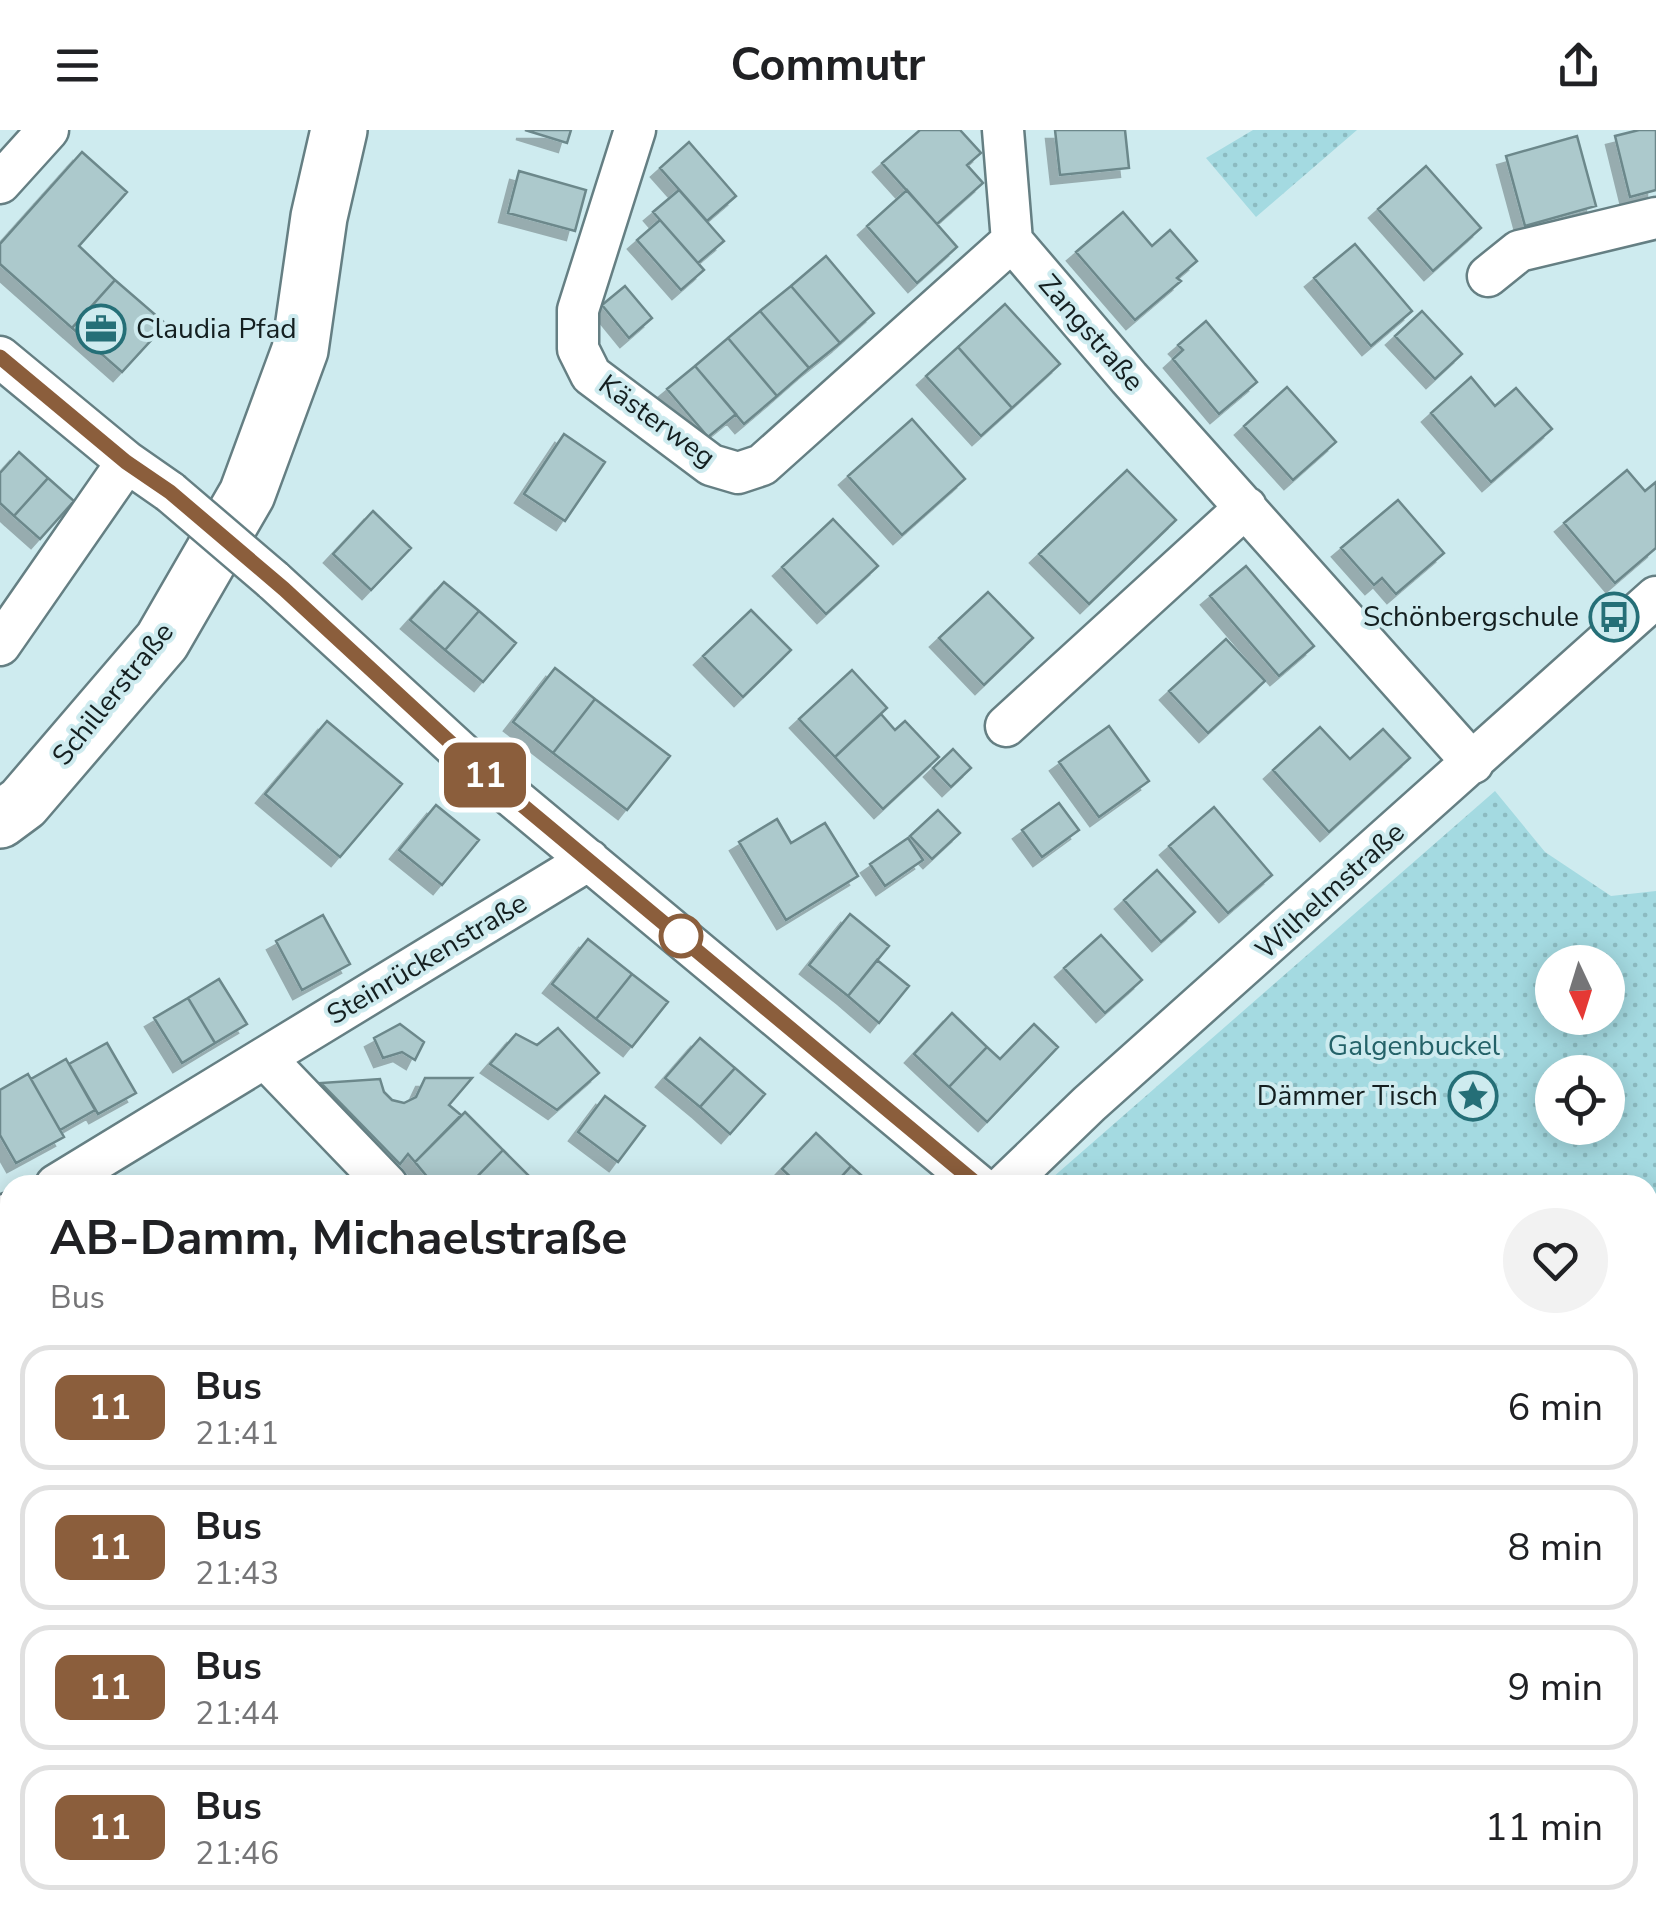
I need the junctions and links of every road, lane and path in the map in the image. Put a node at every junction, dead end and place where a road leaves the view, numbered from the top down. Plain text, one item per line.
1 (48, 130) edge
2 (297, 130) edge
3 (339, 130) edge
4 (635, 130) edge
5 (1003, 130) edge
6 (0, 183) edge
7 (319, 217) junction
8 (1656, 218) edge
9 (1012, 241) junction
10 (1488, 276) dead end
11 (0, 357) edge
12 (126, 462) junction
13 (1246, 507) junction
14 (1656, 597) edge
15 (0, 645) edge
16 (1006, 726) dead end
17 (1473, 763) junction
18 (0, 820) edge
19 (588, 860) junction
20 (265, 1058) junction
21 (72, 1175) edge
22 (377, 1175) edge
23 (966, 1175) edge
24 (1015, 1175) edge

1 - 6 street
2 - 7 main road, Schillerstraße
3 - 7 main road, Schillerstraße
4 - 9 street, Kästerweg
5 - 9 street
7 - 18 main road, Schillerstraße
8 - 10 street
9 - 13 street, Zangstraße
11 - 12 street
12 - 15 street
12 - 19 street, bridge
13 - 16 street
13 - 17 street, Zangstraße
14 - 17 street, Wilhelmstraße
17 - 24 street, Wilhelmstraße
19 - 20 street, Steinrückenstraße
19 - 23 street
20 - 21 street, Steinrückenstraße
20 - 22 street

